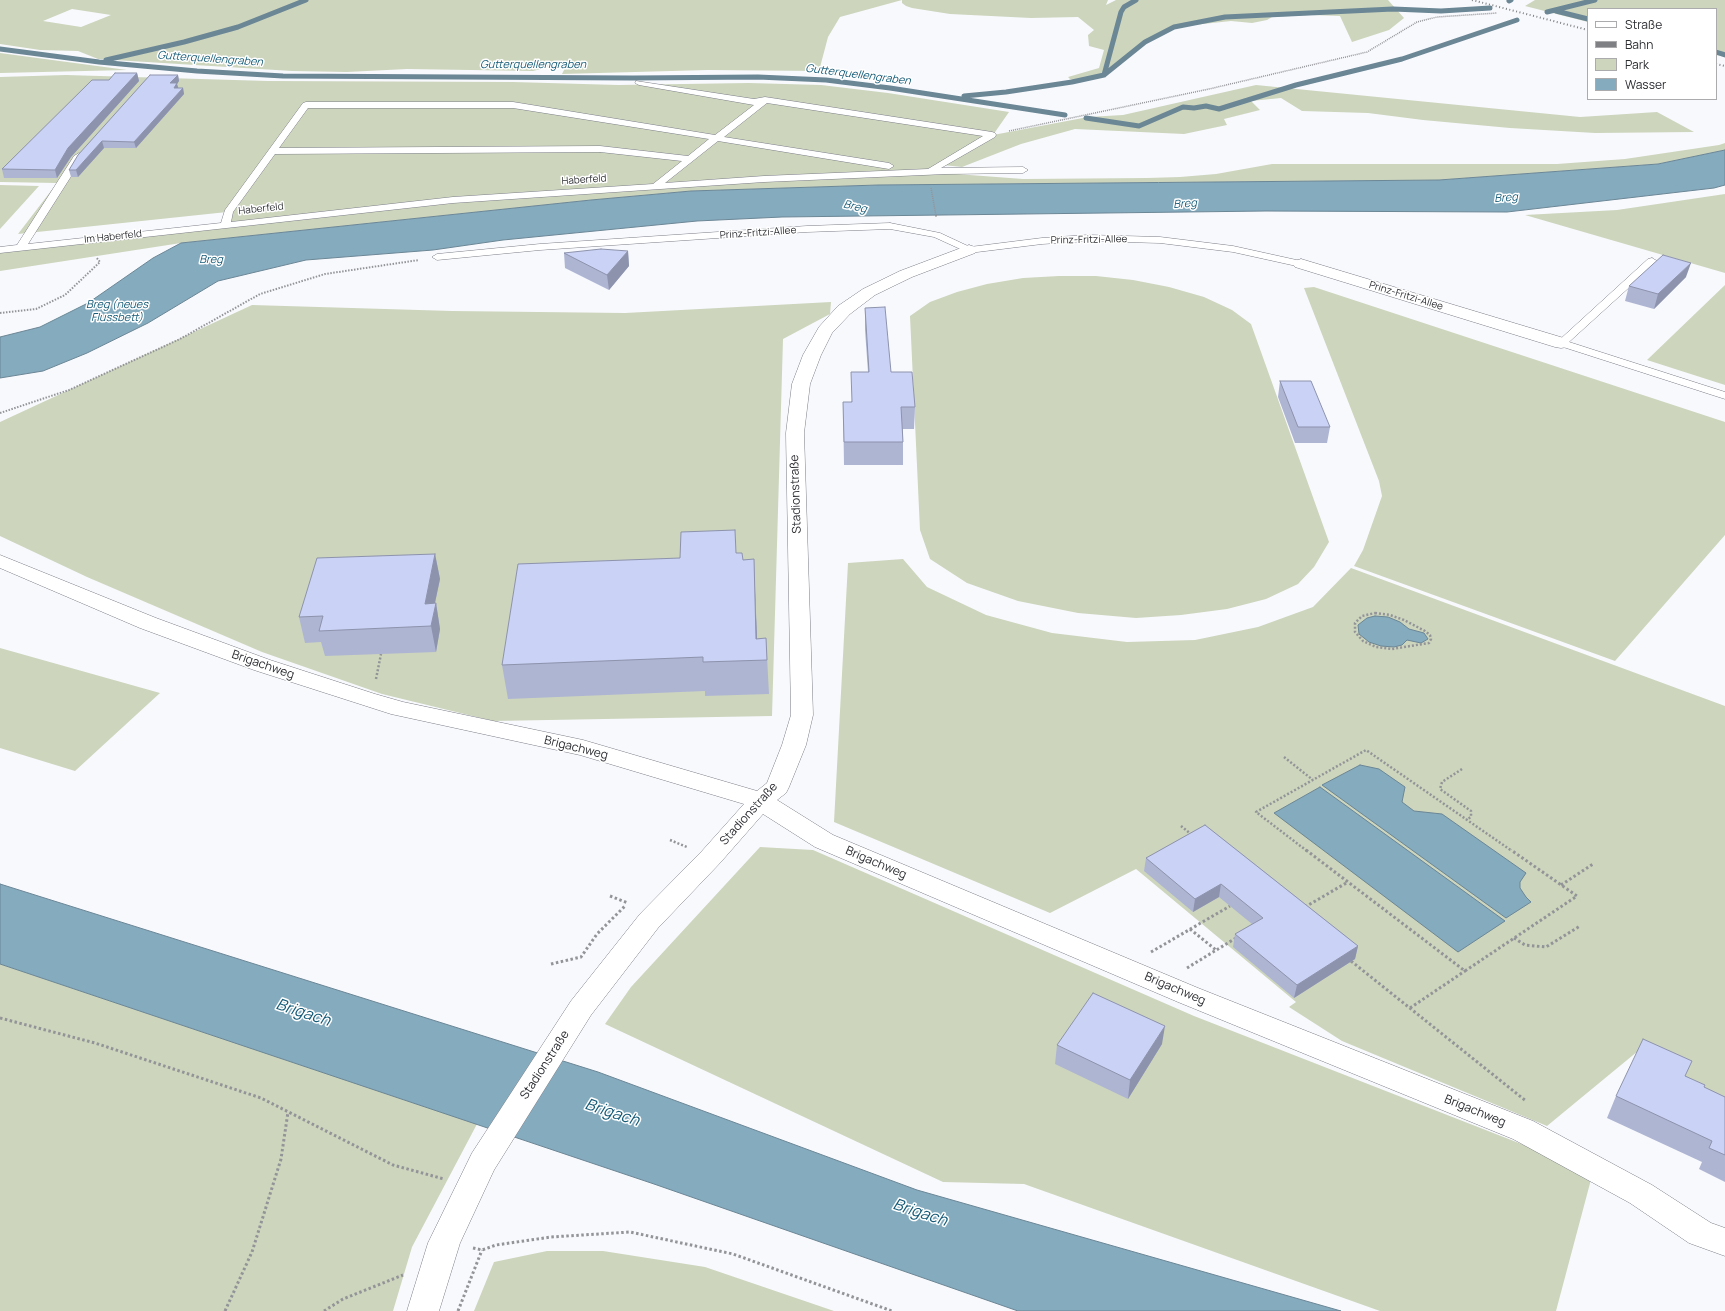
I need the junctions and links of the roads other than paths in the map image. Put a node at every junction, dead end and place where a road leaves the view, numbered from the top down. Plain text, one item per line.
1 (639, 83) dead end
2 (765, 100) junction
3 (717, 138) junction
4 (86, 148) edge
5 (273, 151) junction
6 (690, 159) junction
7 (889, 166) dead end
8 (1022, 170) dead end
9 (929, 172) junction
10 (657, 186) junction
11 (226, 224) junction
12 (20, 248) junction
13 (0, 250) edge
14 (969, 250) junction
15 (437, 257) road end
16 (1652, 261) dead end
17 (1301, 264) joint
18 (1561, 343) junction
19 (1725, 396) edge
20 (0, 561) edge
21 (761, 801) junction
22 (1725, 1242) edge
23 (423, 1311) edge

1 - 2 lane
2 - 3 lane
2 - 9 lane, Haberfeld
3 - 5 lane
3 - 6 lane
3 - 7 lane
4 - 12 lane
5 - 6 lane
5 - 11 lane
6 - 10 lane
8 - 9 lane
9 - 10 lane, Haberfeld
10 - 11 lane, Haberfeld
11 - 12 lane, Im Haberfeld
12 - 13 lane, Im Haberfeld
14 - 15 lane, Prinz-Fritzi-Allee
14 - 17 lane, Prinz-Fritzi-Allee
14 - 21 street, Stadionstraße
16 - 18 lane
17 - 18 street, Prinz-Fritzi-Allee
18 - 19 lane, Prinz-Fritzi-Allee
20 - 21 street, Brigachweg
21 - 22 street, Brigachweg
21 - 23 street, Stadionstraße

